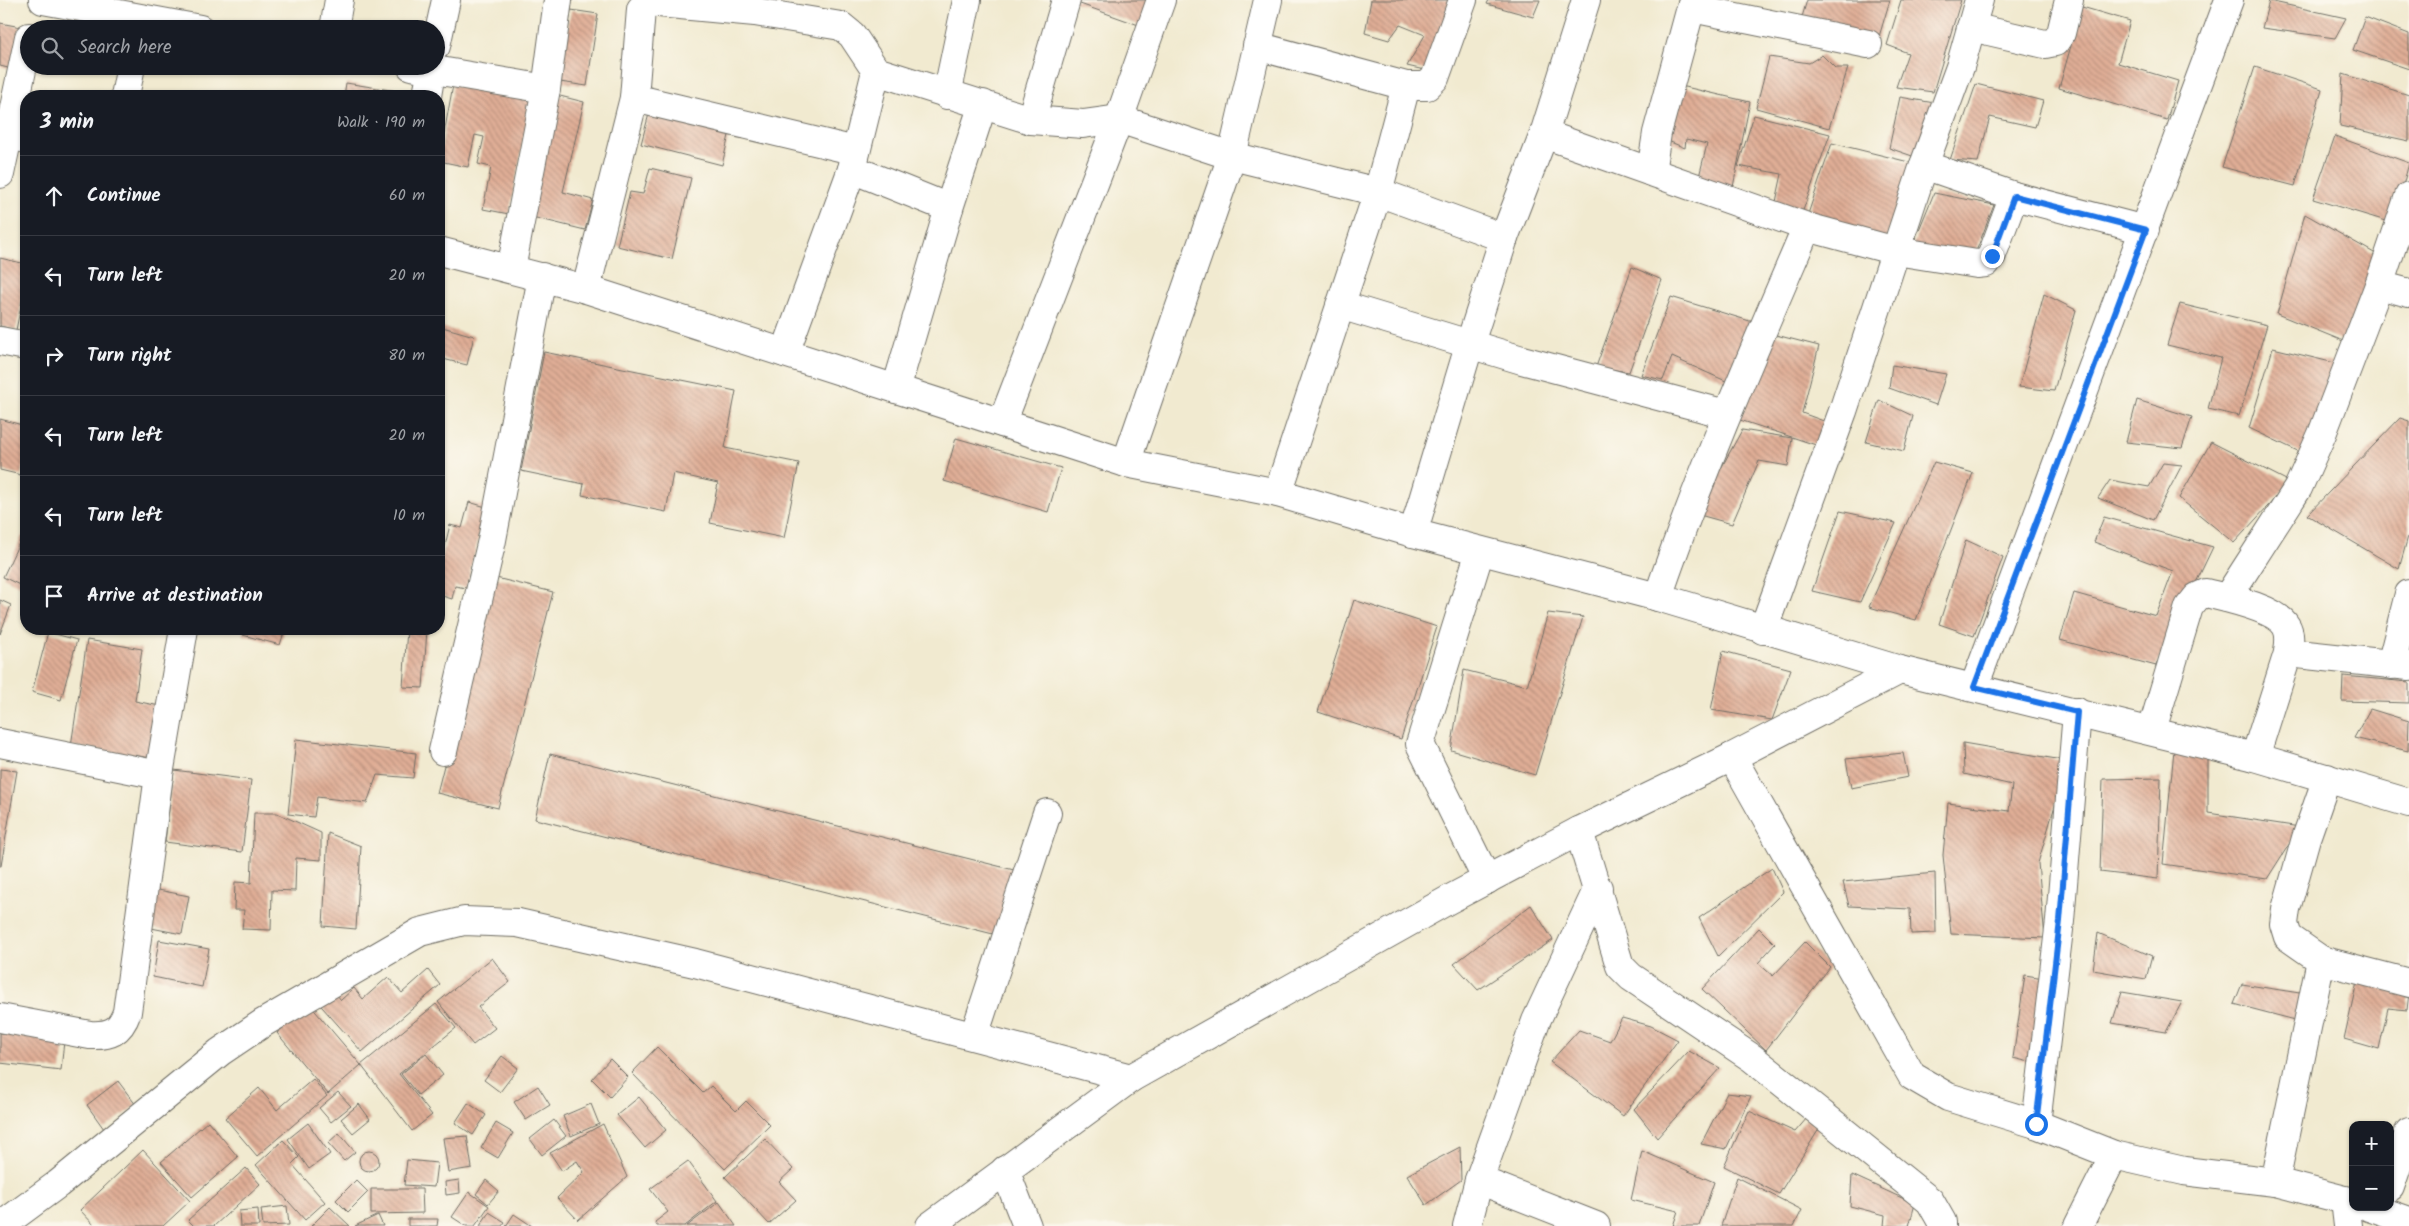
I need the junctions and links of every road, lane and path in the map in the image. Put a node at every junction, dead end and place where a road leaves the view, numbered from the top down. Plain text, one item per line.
1 (36, 0) edge
2 (43, 0) edge
3 (339, 0) edge
4 (446, 0) edge
5 (558, 0) edge
6 (967, 0) edge
7 (1066, 0) edge
8 (1161, 0) edge
9 (1268, 0) edge
10 (1463, 0) edge
11 (1586, 0) edge
12 (1979, 0) edge
13 (2069, 0) edge
14 (2229, 0) edge
15 (1693, 4) edge
16 (755, 6) edge
17 (140, 15) edge
18 (32, 20) edge
19 (161, 20) edge
20 (336, 20) edge
21 (440, 20) edge
22 (1971, 27) junction
23 (1868, 44) dead end
24 (1257, 46) junction
25 (445, 66) edge
26 (876, 71) junction
27 (22, 75) edge
28 (129, 75) edge
29 (428, 75) edge
30 (1406, 86) junction
31 (546, 89) junction
32 (126, 90) edge
33 (427, 90) edge
34 (947, 95) junction
35 (634, 98) junction
36 (984, 104) junction
37 (1119, 119) junction
38 (1030, 120) junction
39 (12, 134) edge
40 (1544, 134) junction
41 (1232, 156) junction
42 (854, 160) junction
43 (1924, 165) junction
44 (1651, 172) junction
45 (0, 174) edge
46 (1378, 192) junction
47 (2014, 196) junction
48 (2409, 196) edge
49 (949, 208) junction
50 (1807, 227) junction
51 (2146, 230) junction
52 (1504, 238) junction
53 (1896, 251) junction
54 (445, 252) edge
55 (512, 269) junction
56 (542, 277) junction
57 (2379, 284) junction
58 (586, 289) junction
59 (2409, 294) edge
60 (1340, 305) junction
61 (0, 341) edge
62 (1470, 343) junction
63 (20, 345) edge
64 (785, 353) junction
65 (896, 390) junction
66 (1726, 414) junction
67 (1002, 423) junction
68 (1126, 463) junction
69 (1278, 493) junction
70 (1413, 533) junction
71 (1480, 551) junction
72 (2409, 594) edge
73 (1658, 597) junction
74 (2227, 598) junction
75 (1763, 630) junction
76 (183, 635) edge
77 (2288, 653) junction
78 (2400, 665) edge
79 (1900, 670) junction
80 (1974, 687) junction
81 (2077, 712) junction
82 (2152, 730) junction
83 (0, 743) edge
84 (443, 751) dead end
85 (1732, 756) junction
86 (2255, 757) junction
87 (159, 774) junction
88 (2327, 778) junction
89 (2409, 803) edge
90 (1047, 813) dead end
91 (1579, 831) junction
92 (1487, 880) junction
93 (1598, 888) junction
94 (2321, 960) junction
95 (2409, 983) edge
96 (0, 1018) edge
97 (974, 1036) junction
98 (1131, 1078) junction
99 (2036, 1124) junction
100 (2409, 1132) edge
101 (2114, 1155) junction
102 (2390, 1166) edge
103 (1005, 1170) junction
104 (1479, 1180) junction
105 (2275, 1182) junction
106 (2349, 1201) edge
107 (2381, 1211) edge
108 (3, 1217) edge
109 (2409, 1221) edge
110 (930, 1226) edge
111 (1028, 1226) edge
112 (1467, 1226) edge
113 (1596, 1226) edge
114 (1942, 1226) edge
115 (2078, 1226) edge

1 - 18 street
2 - 17 street
3 - 20 street
4 - 21 street
5 - 31 street
6 - 34 street
7 - 38 street
8 - 37 street
9 - 24 street
10 - 30 street
11 - 40 street
12 - 22 street
13 - 22 street
14 - 51 street
15 - 23 street
15 - 44 street
16 - 26 street
16 - 35 street
17 - 19 street
22 - 43 street
24 - 30 street
24 - 41 street
25 - 31 street
26 - 34 street
26 - 42 street
27 - 39 street
28 - 32 street
29 - 33 street
30 - 46 street
31 - 55 street
34 - 36 street
35 - 42 street
35 - 58 street
36 - 38 street
36 - 49 street
37 - 38 street
37 - 41 street
37 - 67 street
39 - 45 street
40 - 44 street
40 - 52 street
41 - 46 street
41 - 68 street
42 - 49 street
42 - 64 street
43 - 47 street
43 - 53 street
44 - 50 street
46 - 52 street
46 - 60 street
47 - 51 street
47 - 53 street
48 - 57 street
49 - 65 street
50 - 53 street
50 - 66 street
51 - 80 street
52 - 62 street
53 - 75 street
54 - 55 street
55 - 56 street
56 - 58 street
56 - 84 street
57 - 59 street
57 - 74 street
58 - 64 street
60 - 62 street
60 - 69 street
61 - 63 street
62 - 66 street
62 - 70 street
64 - 65 street
65 - 67 street
66 - 73 street
67 - 68 street
68 - 69 street
69 - 70 street
70 - 71 street
71 - 73 street
71 - 92 street
72 - 78 street
73 - 75 street
74 - 77 street
74 - 82 street
75 - 79 street
76 - 87 street
77 - 78 street
77 - 86 street
79 - 80 street
79 - 85 street
80 - 81 street
81 - 82 street
81 - 99 street
82 - 86 street
83 - 87 street
85 - 91 street
85 - 99 street
86 - 88 street
87 - 96 street
88 - 89 street
88 - 94 street
90 - 97 street
91 - 92 street
91 - 93 street
92 - 98 street
93 - 104 street
93 - 114 street
94 - 95 street
94 - 105 street
97 - 98 street
97 - 108 street
98 - 103 street
99 - 101 street
100 - 102 street
101 - 105 street
101 - 115 street
103 - 110 street
103 - 111 street
104 - 112 street
104 - 113 street
105 - 106 street
107 - 109 street

